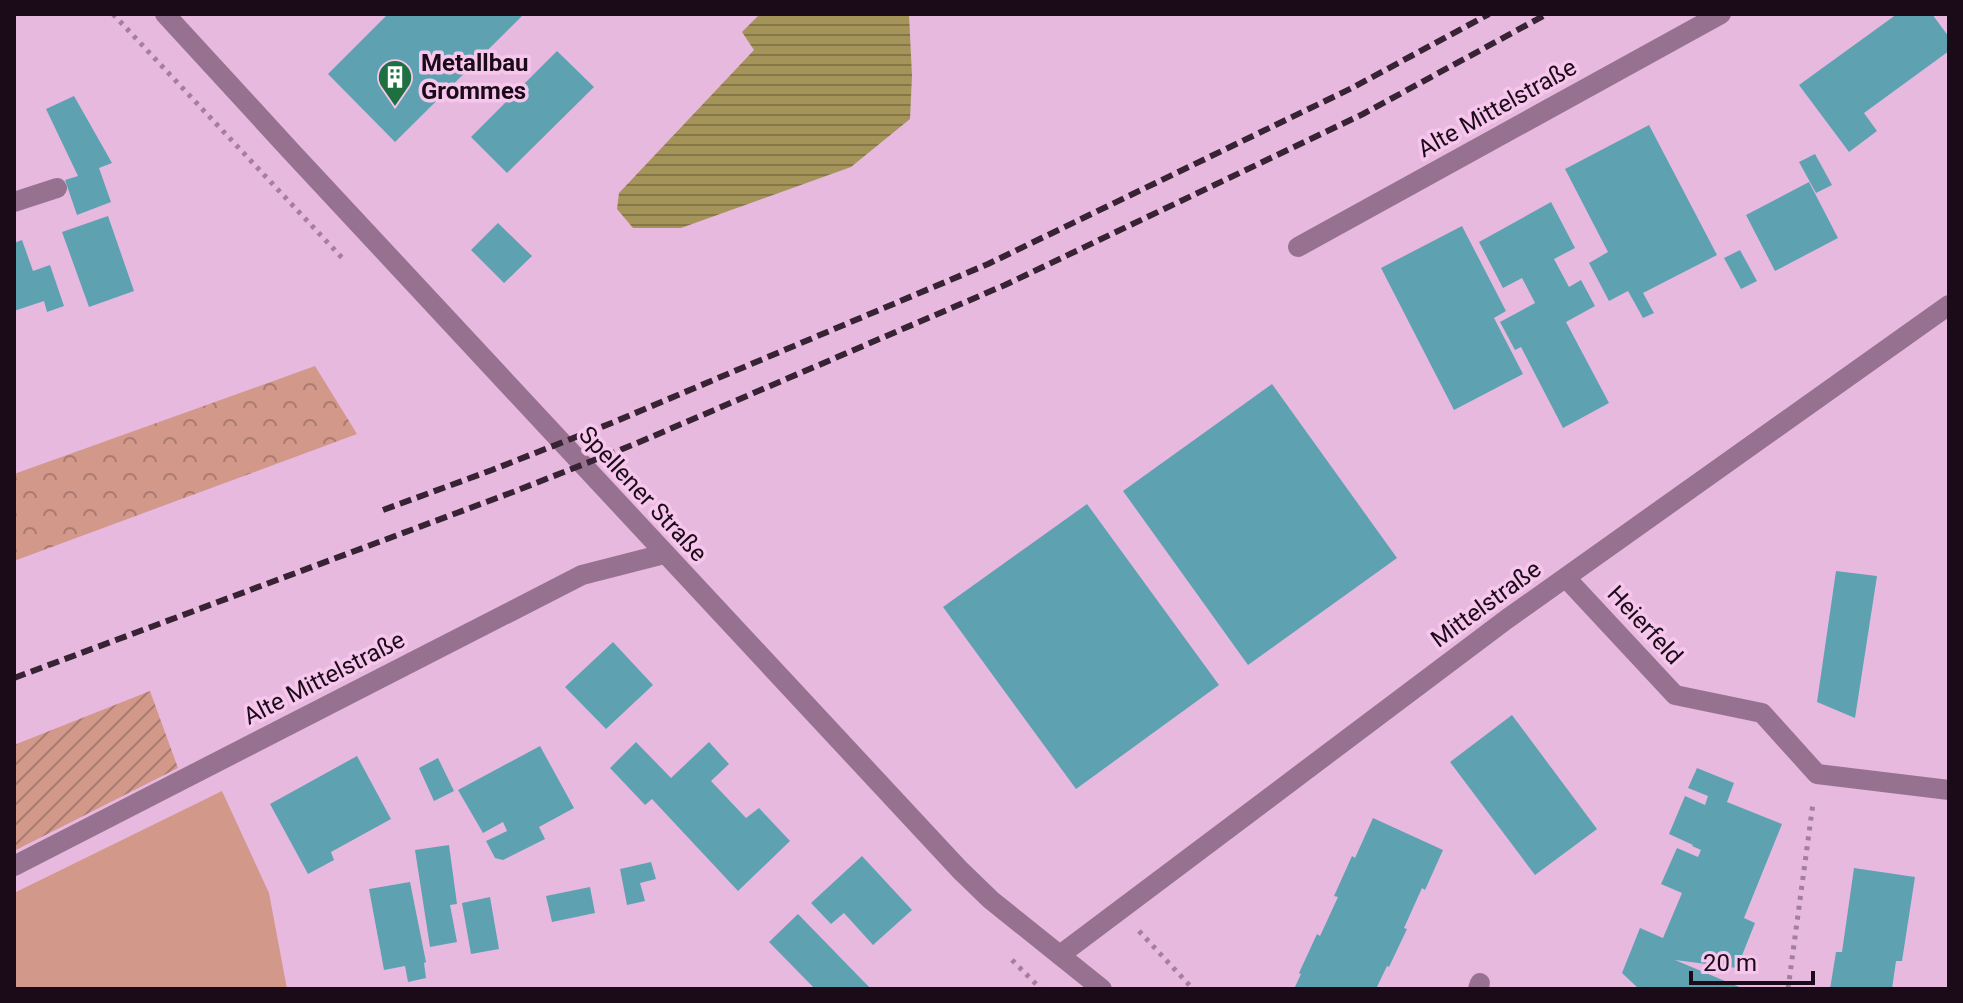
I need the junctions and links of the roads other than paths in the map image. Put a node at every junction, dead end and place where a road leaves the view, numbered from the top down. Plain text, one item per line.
1 (165, 14) edge
2 (1721, 14) edge
3 (57, 188) dead end
4 (14, 202) edge
5 (1298, 247) dead end
6 (1949, 305) edge
7 (664, 554) junction
8 (1566, 578) junction
9 (1949, 790) edge
10 (14, 866) edge
11 (1060, 955) junction
12 (1102, 989) edge

1 - 7 street, Spellener Straße
2 - 5 street, Alte Mittelstraße
3 - 4 street
6 - 8 street, Mittelstraße
7 - 10 street, Alte Mittelstraße
7 - 11 street, Spellener Straße
8 - 9 street, Heierfeld
8 - 11 street, Mittelstraße
11 - 12 street, Spellener Straße

